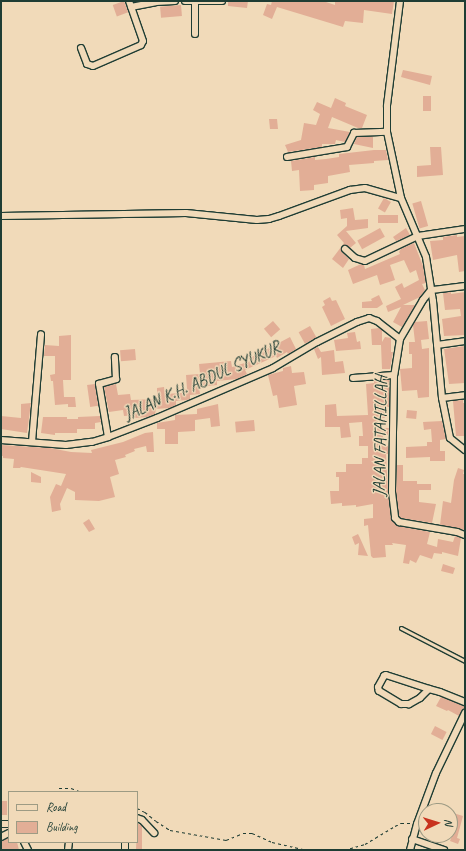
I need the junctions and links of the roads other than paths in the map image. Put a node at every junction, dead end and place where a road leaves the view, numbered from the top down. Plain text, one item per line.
1 (175, 1) edge
2 (185, 1) edge
3 (195, 1) edge
4 (222, 1) edge
5 (400, 1) edge
6 (130, 4) edge
7 (195, 34) dead end
8 (81, 48) dead end
9 (387, 132) junction
10 (287, 157) dead end
11 (401, 198) junction
12 (1, 216) edge
13 (465, 229) edge
14 (418, 236) junction
15 (344, 249) dead end
16 (465, 286) edge
17 (431, 290) junction
18 (41, 334) dead end
19 (400, 339) junction
20 (465, 341) edge
21 (437, 344) junction
22 (115, 357) dead end
23 (394, 375) junction
24 (354, 378) dead end
25 (465, 395) edge
26 (442, 398) junction
27 (108, 437) junction
28 (1, 440) edge
29 (32, 442) junction
30 (465, 443) edge
31 (456, 444) junction
32 (465, 450) edge
33 (465, 535) edge
34 (401, 628) dead end
35 (465, 661) edge
36 (429, 689) junction
37 (465, 702) edge
38 (465, 713) edge
39 (138, 818) edge
40 (154, 833) dead end
41 (412, 839) junction
42 (411, 850) edge
43 (444, 850) edge

1 - 6 street
2 - 3 street
3 - 4 street
3 - 7 street
5 - 9 street
6 - 8 street
9 - 10 street
9 - 11 street
11 - 12 street
11 - 14 street
13 - 14 street
14 - 15 street
14 - 17 street
16 - 17 street
17 - 19 street, JALAN FATAHILLAH
17 - 21 street
18 - 29 street
19 - 23 street, JALAN FATAHILLAH
19 - 27 street, JALAN K.H. ABDUL SYUKUR
20 - 21 street
21 - 26 street
22 - 27 street
23 - 24 street
23 - 33 street, JALAN FATAHILLAH
25 - 26 street
26 - 31 street
27 - 29 street, JALAN K.H. ABDUL SYUKUR
28 - 29 street, JALAN K.H. ABDUL SYUKUR
30 - 31 street
31 - 32 street
34 - 35 lane
36 - 36 street
36 - 37 street
38 - 41 street
39 - 40 street
41 - 42 street
41 - 43 street

